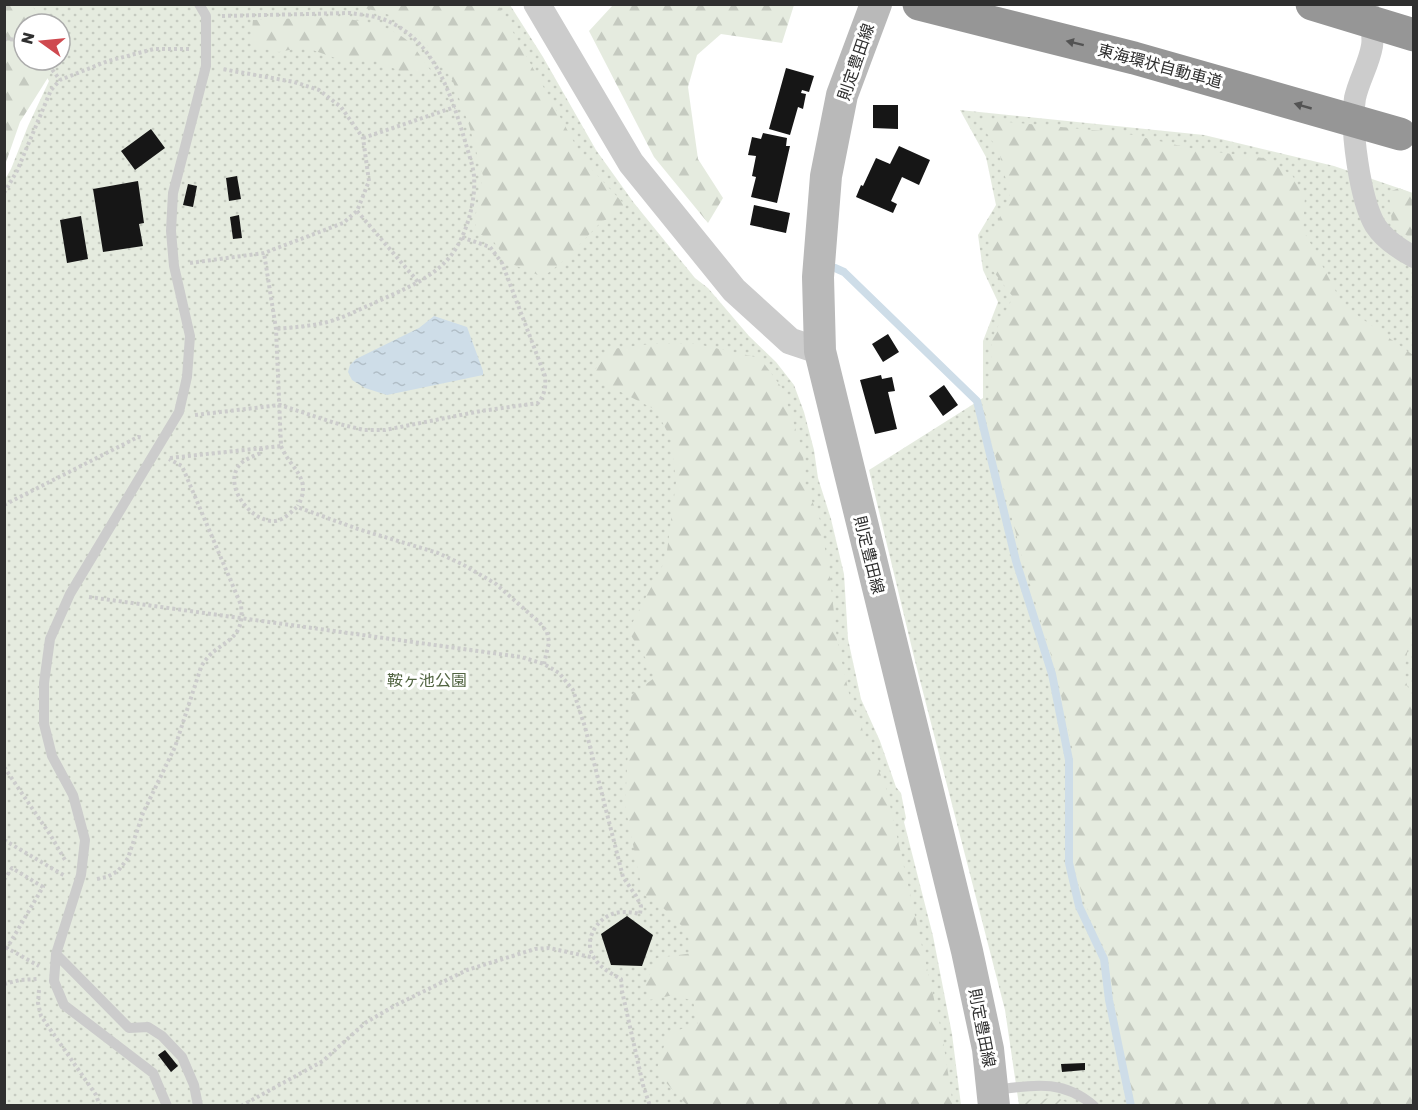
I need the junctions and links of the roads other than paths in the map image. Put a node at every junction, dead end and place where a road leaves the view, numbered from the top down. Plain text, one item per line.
1 (199, 4) edge
2 (537, 4) edge
3 (876, 4) edge
4 (919, 4) edge
5 (1312, 4) edge
6 (1368, 4) edge
7 (1413, 34) edge
8 (1400, 134) dead end
9 (1413, 257) edge
10 (820, 351) junction
11 (56, 954) junction
12 (993, 1098) edge
13 (167, 1106) edge
14 (198, 1106) edge
15 (1094, 1106) edge

1 - 11 lane
2 - 10 street
3 - 10 main road, 則定豊田線
8 -> 4 highway, 東海環状自動車道, bridge
5 - 7 highway, bridge
6 - 9 street
10 - 12 main road, 則定豊田線
11 - 13 lane
11 - 14 lane
12 - 15 lane

